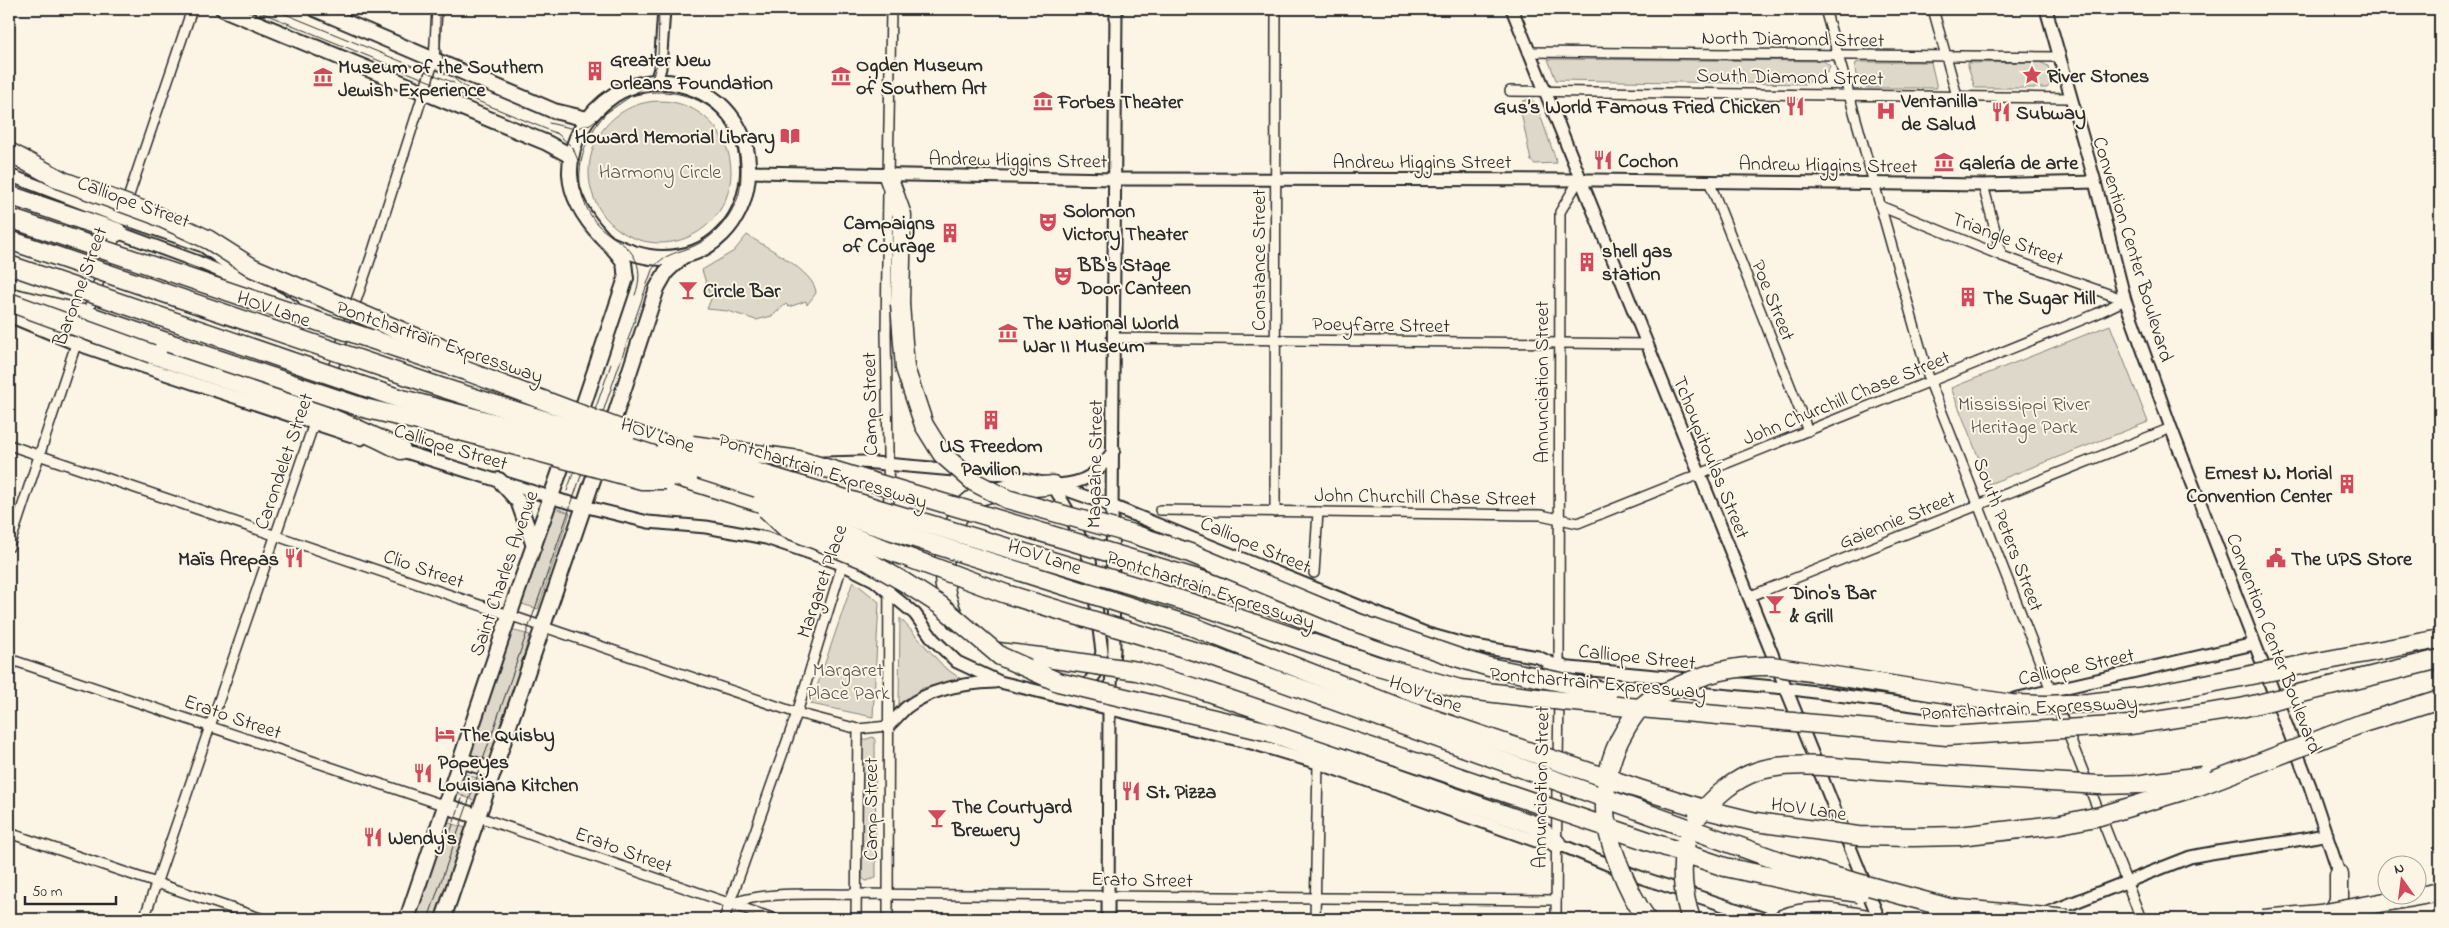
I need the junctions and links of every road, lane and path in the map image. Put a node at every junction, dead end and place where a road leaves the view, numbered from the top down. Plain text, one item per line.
1 (192, 9) edge
2 (222, 9) edge
3 (315, 9) edge
4 (437, 9) edge
5 (664, 9) edge
6 (891, 9) edge
7 (1116, 9) edge
8 (1276, 9) edge
9 (1512, 9) edge
10 (1825, 9) edge
11 (1933, 9) edge
12 (2046, 9) edge
13 (1528, 52) junction
14 (1838, 56) junction
15 (1946, 56) junction
16 (2059, 57) junction
17 (434, 60) junction
18 (656, 82) junction
19 (1510, 91) dead end
20 (1544, 91) junction
21 (423, 93) junction
22 (1849, 94) junction
23 (1958, 96) junction
24 (2070, 98) junction
25 (587, 119) junction
26 (9, 152) edge
27 (571, 156) junction
28 (750, 172) junction
29 (9, 175) edge
30 (888, 176) junction
31 (1115, 178) junction
32 (1276, 179) junction
33 (1579, 180) junction
34 (1709, 181) junction
35 (2095, 182) junction
36 (1873, 183) junction
37 (1983, 186) junction
38 (9, 195) edge
39 (1880, 206) junction
40 (9, 218) edge
41 (119, 225) junction
42 (9, 240) edge
43 (608, 243) junction
44 (683, 256) junction
45 (2002, 256) junction
46 (9, 265) edge
47 (265, 291) junction
48 (9, 297) edge
49 (2125, 300) junction
50 (9, 302) edge
51 (87, 315) junction
52 (9, 316) edge
53 (344, 334) junction
54 (1114, 338) junction
55 (1275, 340) junction
56 (1560, 343) junction
57 (76, 344) junction
58 (1647, 344) junction
59 (466, 371) junction
60 (1930, 382) junction
61 (580, 416) junction
62 (316, 418) junction
63 (612, 425) junction
64 (2171, 428) junction
65 (1808, 431) junction
66 (9, 445) edge
67 (666, 445) junction
68 (401, 450) joint
69 (1114, 450) junction
70 (39, 456) junction
71 (887, 464) junction
72 (1699, 475) junction
73 (499, 480) junction
74 (688, 480) junction
75 (1053, 485) junction
76 (875, 491) dead end
77 (551, 497) junction
78 (871, 500) dead end
79 (761, 503) junction
80 (1979, 505) junction
81 (584, 506) junction
82 (1112, 506) junction
83 (1160, 510) dead end
84 (1274, 512) junction
85 (1318, 512) junction
86 (1558, 520) junction
87 (277, 535) junction
88 (534, 546) junction
89 (9, 547) edge
90 (842, 564) junction
91 (1314, 573) dead end
92 (889, 591) junction
93 (1748, 597) junction
94 (508, 616) junction
95 (542, 628) junction
96 (2440, 639) edge
97 (2254, 644) junction
98 (9, 659) edge
99 (2440, 659) edge
100 (1558, 667) junction
101 (1000, 682) junction
102 (1785, 688) junction
103 (2052, 691) junction
104 (1059, 696) junction
105 (2440, 699) edge
106 (1109, 708) junction
107 (1699, 712) junction
108 (797, 713) junction
109 (210, 726) junction
110 (888, 726) junction
111 (858, 729) junction
112 (461, 760) junction
113 (1318, 763) junction
114 (2249, 766) junction
115 (494, 771) junction
116 (446, 806) junction
117 (479, 817) junction
118 (9, 833) edge
119 (2327, 834) junction
120 (1556, 843) junction
121 (2340, 875) junction
122 (2124, 881) junction
123 (156, 882) junction
124 (2440, 892) edge
125 (856, 894) junction
126 (888, 895) junction
127 (1108, 896) junction
128 (1315, 899) junction
129 (1556, 900) junction
130 (729, 904) junction
131 (1949, 908) junction
132 (144, 919) edge
133 (263, 919) edge
134 (407, 919) edge
135 (443, 919) edge
136 (724, 919) edge
137 (775, 919) edge
138 (856, 919) edge
139 (888, 919) edge
140 (1108, 919) edge
141 (1315, 919) edge
142 (1556, 919) edge
143 (1647, 919) edge
144 (1691, 919) edge
145 (1765, 919) edge
146 (1782, 919) edge
147 (1867, 919) edge
148 (1878, 919) edge
149 (2031, 919) edge
150 (2068, 919) edge
151 (2141, 919) edge
152 (2263, 919) edge
153 (2330, 919) edge
154 (2354, 919) edge

1 - 41 street, Baronne Street
2 - 21 main road
3 - 17 main road
4 - 17 street, Carondelet Street
5 - 18 street
6 - 30 street, Camp Street
7 - 31 street, Magazine Street
8 - 32 street, Constance Street
9 - 13 street, Tchoupitoulas Street
10 - 14 street, South Peters Street
11 - 15 street
12 - 16 street, Convention Center Boulevard
13 - 14 street, North Diamond Street
13 - 20 street, Tchoupitoulas Street
14 - 15 street, North Diamond Street
14 - 22 street, South Peters Street
15 - 16 street, North Diamond Street
15 - 23 street
16 - 24 street, Convention Center Boulevard
17 - 21 street, Carondelet Street
17 - 25 main road
18 - 25 main road, Saint Charles Avenue
18 - 28 main road, Saint Charles Avenue
19 - 20 street, South Diamond Street
20 - 22 street, South Diamond Street
20 - 33 street, Tchoupitoulas Street
21 - 27 main road
21 - 53 street, Carondelet Street
22 - 23 street, South Diamond Street
22 - 36 street, South Peters Street
23 - 24 street, South Diamond Street
24 - 35 street, Convention Center Boulevard
25 - 27 main road, Saint Charles Avenue
26 - 59 highway, bridge
27 - 43 main road, Saint Charles Avenue
28 - 30 street, Andrew Higgins Street
28 - 44 main road, Saint Charles Avenue
29 - 41 street, Calliope Street
30 - 31 street, Andrew Higgins Street
30 - 71 street, Camp Street
30 - 107 highway, bridge
31 - 32 street, Andrew Higgins Street
31 - 54 street, Magazine Street
32 - 33 street, Andrew Higgins Street
32 - 55 street, Constance Street
33 - 34 street, Andrew Higgins Street
33 - 56 street, Annunciation Street
33 - 58 street, Tchoupitoulas Street
34 - 36 street, Andrew Higgins Street
34 - 65 street, Poe Street
35 - 37 street, Andrew Higgins Street
35 - 49 street, Convention Center Boulevard
36 - 37 street, Andrew Higgins Street
36 - 39 street, South Peters Street
37 - 45 street
38 - 41 highway
39 - 45 street, Triangle Street
39 - 60 street, South Peters Street
40 - 59 highway, Pontchartrain Expressway, bridge
41 - 47 street, Calliope Street
41 - 47 street, Calliope Street
41 - 51 street, Baronne Street
42 - 114 highway, HOV Lane, bridge
43 - 44 main road, Saint Charles Avenue
43 - 61 main road, Saint Charles Avenue
44 - 63 main road, Saint Charles Avenue
45 - 49 street, Triangle Street
46 - 74 highway, bridge
47 - 53 street, Calliope Street
48 - 51 highway
49 - 60 street, John Churchill Chase Street
49 - 64 street, Convention Center Boulevard
50 - 62 highway, bridge
51 - 57 street, Baronne Street
51 - 74 highway, bridge
52 - 57 street
53 - 61 street, Calliope Street
53 - 62 street, Carondelet Street
54 - 55 street, Poeyfarre Street
54 - 69 street, Magazine Street
55 - 56 street, Poeyfarre Street
55 - 84 street, Constance Street
56 - 58 street, Poeyfarre Street
56 - 86 street, Annunciation Street
57 - 62 street
57 - 70 street, Baronne Street
58 - 72 street, Tchoupitoulas Street
59 - 67 highway, Pontchartrain Expressway, bridge
60 - 65 street, John Churchill Chase Street
60 - 80 street, South Peters Street
61 - 63 street, Calliope Street
61 - 77 main road, Saint Charles Avenue
62 - 68 highway
62 - 87 street, Carondelet Street
63 - 71 street, Calliope Street
63 - 81 main road, Saint Charles Avenue
64 - 80 street, Gaiennie Street
64 - 97 street, Convention Center Boulevard
65 - 72 street, John Churchill Chase Street
66 - 70 street, Clio Street
67 - 100 highway, bridge
67 - 107 highway, Pontchartrain Expressway, bridge
68 - 73 street, Calliope Street
69 - 75 street
69 - 82 street, Magazine Street
70 - 87 street, Clio Street
70 - 89 street, Baronne Street
71 - 75 street, Calliope Street
71 - 76 street
71 - 92 street, Camp Street
72 - 86 street, John Churchill Chase Street
72 - 93 street, Tchoupitoulas Street
73 - 77 street, Calliope Street
73 - 88 main road
74 - 79 highway
75 - 82 street, Calliope Street
75 - 104 street
75 - 131 highway, bridge
77 - 81 street, Calliope Street
77 - 88 main road, Saint Charles Avenue
78 - 90 street, Margaret Place
79 - 120 highway, bridge
79 - 131 highway, bridge
80 - 93 street, Gaiennie Street
80 - 103 street, South Peters Street
81 - 90 street, Calliope Street
81 - 95 main road, Saint Charles Avenue
82 - 100 street, Calliope Street
82 - 106 street, Magazine Street
83 - 84 street, John Churchill Chase Street
84 - 85 street, John Churchill Chase Street
85 - 86 street, John Churchill Chase Street
85 - 91 street
86 - 100 street, Annunciation Street
87 - 94 street, Clio Street
87 - 109 street, Carondelet Street
88 - 94 main road, Saint Charles Avenue
90 - 92 street, Calliope Street
90 - 108 street, Margaret Place
92 - 101 street, Calliope Street
92 - 110 street, Camp Street
93 - 102 street, Tchoupitoulas Street
94 - 95 street, Clio Street
94 - 112 main road, Saint Charles Avenue
95 - 108 street, Clio Street
95 - 115 main road, Saint Charles Avenue
96 - 143 highway, bridge
97 - 103 street, Calliope Street
97 - 119 street, Convention Center Boulevard
98 - 109 street, Erato Street
99 - 107 highway, Pontchartrain Expressway, bridge
100 - 102 street, Calliope Street
100 - 120 street, Annunciation Street
101 - 104 street, Calliope Street
101 - 110 street, Calliope Street
102 - 103 street, Calliope Street
102 - 148 street, Tchoupitoulas Street
103 - 122 street, South Peters Street
104 - 106 street, Calliope Street
105 - 114 highway, bridge
106 - 113 street, Calliope Street
106 - 127 street, Magazine Street
108 - 111 street, Clio Street
108 - 130 street, Margaret Place
109 - 116 street, Erato Street
109 - 123 street, Carondelet Street
110 - 111 street, Clio Street
110 - 126 street, Camp Street
111 - 125 street
112 - 115 main road
112 - 116 main road, Saint Charles Avenue
113 - 120 street, Calliope Street
113 - 128 street
114 - 144 highway, bridge
115 - 117 main road, Saint Charles Avenue
116 - 117 main road
116 - 134 main road, Saint Charles Avenue
117 - 130 street, Erato Street
117 - 135 main road, Saint Charles Avenue
118 - 123 street
119 - 121 street, Convention Center Boulevard
119 - 122 street
120 - 129 street, Annunciation Street
120 - 145 street, Calliope Street
121 - 153 highway
121 - 154 street, Convention Center Boulevard
122 - 149 street
122 - 151 street, South Peters Street
123 - 132 street, Carondelet Street
123 - 133 street
124 - 152 highway, bridge
125 - 126 street, Erato Street
125 - 130 street, Erato Street
125 - 138 street
126 - 127 street, Erato Street
126 - 139 street, Camp Street
127 - 128 street, Erato Street
127 - 140 street, Magazine Street
128 - 129 street, Erato Street
128 - 141 street
129 - 142 street, Annunciation Street
130 - 136 street, Margaret Place
130 - 137 street, Erato Street
131 - 150 highway, bridge
146 - 147 highway

